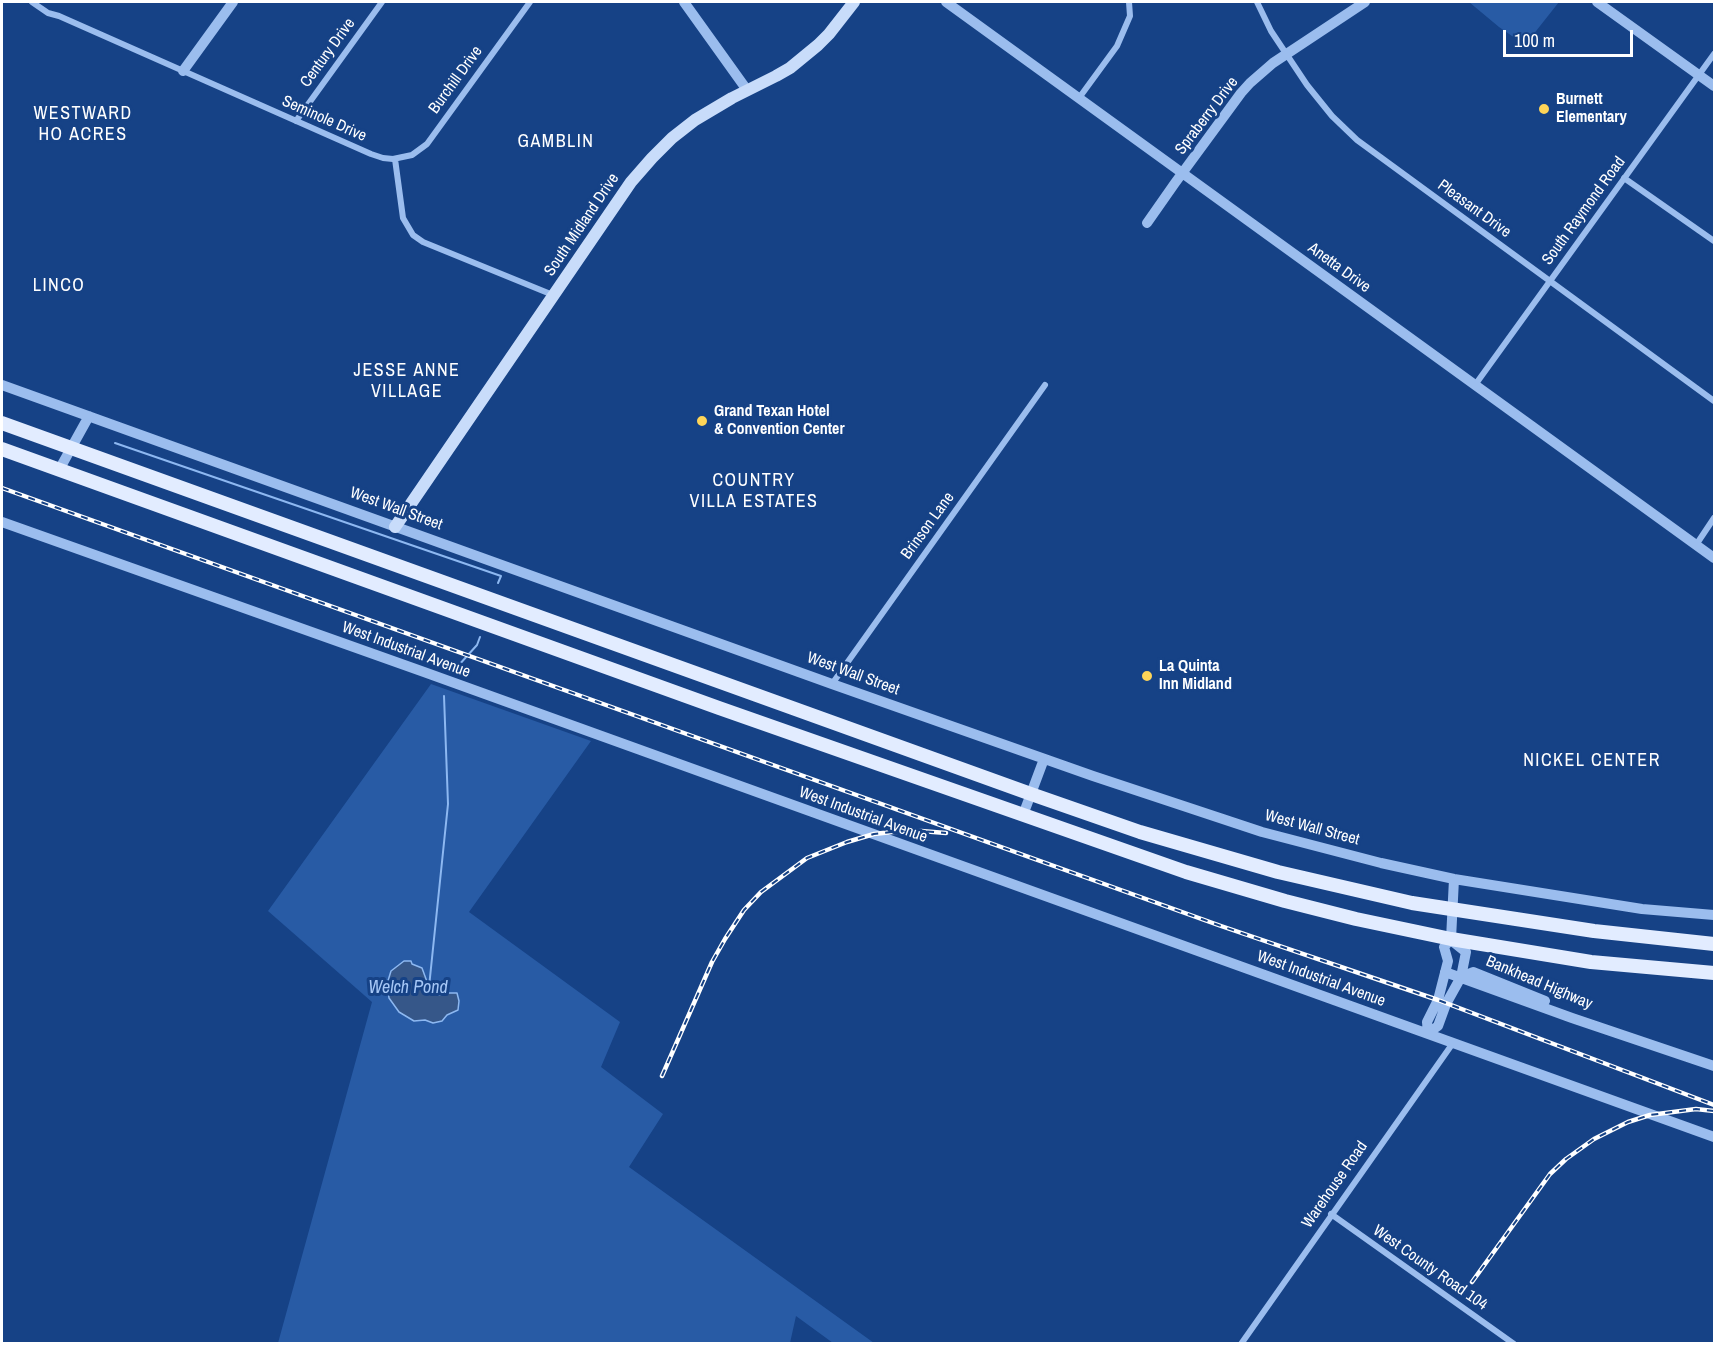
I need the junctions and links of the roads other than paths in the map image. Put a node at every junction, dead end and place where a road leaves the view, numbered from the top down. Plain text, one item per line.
1 (32, 2) edge
2 (233, 2) edge
3 (382, 2) edge
4 (530, 2) edge
5 (684, 2) edge
6 (854, 2) edge
7 (946, 2) edge
8 (1129, 2) edge
9 (1257, 2) edge
10 (1365, 2) edge
11 (1597, 2) edge
12 (1714, 54) edge
13 (1287, 55) junction
14 (183, 71) junction
15 (1699, 75) junction
16 (1714, 86) edge
17 (747, 90) junction
18 (1079, 98) junction
19 (296, 121) junction
20 (395, 159) junction
21 (1182, 173) junction
22 (1624, 178) junction
23 (1147, 223) dead end
24 (1714, 241) edge
25 (1550, 282) junction
26 (554, 295) junction
27 (2, 385) edge
28 (1045, 385) dead end
29 (1475, 385) junction
30 (1714, 401) edge
31 (89, 416) junction
32 (2, 423) edge
33 (71, 448) junction
34 (2, 449) edge
35 (59, 470) junction
36 (1714, 518) edge
37 (2, 522) edge
38 (395, 527) junction
39 (1696, 545) junction
40 (1714, 558) edge
41 (832, 684) junction
42 (1044, 759) junction
43 (1031, 794) junction
44 (1023, 814) junction
45 (1454, 879) junction
46 (1453, 910) junction
47 (1714, 915) edge
48 (1451, 939) junction
49 (1714, 944) edge
50 (1445, 972) junction
51 (1714, 973) edge
52 (1461, 977) junction
53 (1428, 1033) junction
54 (1453, 1043) junction
55 (1714, 1066) edge
56 (1714, 1137) edge
57 (1331, 1214) junction
58 (1241, 1344) edge
59 (1514, 1344) edge

1 - 14 street, Seminole Drive
2 - 14 street
3 - 19 street, Century Drive
4 - 20 street, Burchill Drive
5 - 17 street
6 - 17 main road, South Midland Drive
7 - 18 street, Anetta Drive
8 - 18 street
9 - 13 street, Pleasant Drive
10 - 13 street, Spraberry Drive
11 - 15 street
12 - 15 street, South Raymond Road
13 - 21 street, Spraberry Drive
13 - 25 street, Pleasant Drive
14 - 19 street, Seminole Drive
15 - 16 street
15 - 22 street, South Raymond Road
17 - 26 main road, South Midland Drive
18 - 21 street, Anetta Drive
19 - 20 street, Seminole Drive
20 - 26 street
21 - 23 street, Spraberry Drive
21 - 29 street, Anetta Drive
22 - 24 street
22 - 25 street, South Raymond Road
25 - 29 street, South Raymond Road
25 - 30 street, Pleasant Drive
26 - 38 main road, South Midland Drive
27 - 31 street, West Wall Street
28 - 41 street, Brinson Lane
29 - 39 street, Anetta Drive
31 - 33 street
31 - 38 street, West Wall Street
32 - 33 main road
33 - 35 street
33 - 43 main road
34 - 35 main road
35 - 44 main road
36 - 39 street
37 - 53 street, West Industrial Avenue
38 - 41 street, West Wall Street
39 - 40 street, Anetta Drive
41 - 42 street, West Wall Street
42 - 43 street
42 - 45 street, West Wall Street
43 - 44 street
43 - 46 main road
44 - 48 main road
45 - 46 street
45 - 47 street, West Wall Street
46 - 48 street
46 - 49 main road
48 - 50 street
48 - 51 main road
48 - 52 street
50 - 52 street, Bankhead Highway
50 - 53 street
52 - 53 street
52 - 55 street, Bankhead Highway
53 - 54 street, West Industrial Avenue
54 - 56 street, West Industrial Avenue
54 - 57 street, Warehouse Road
57 - 58 street, Warehouse Road
57 - 59 street, West County Road 104

